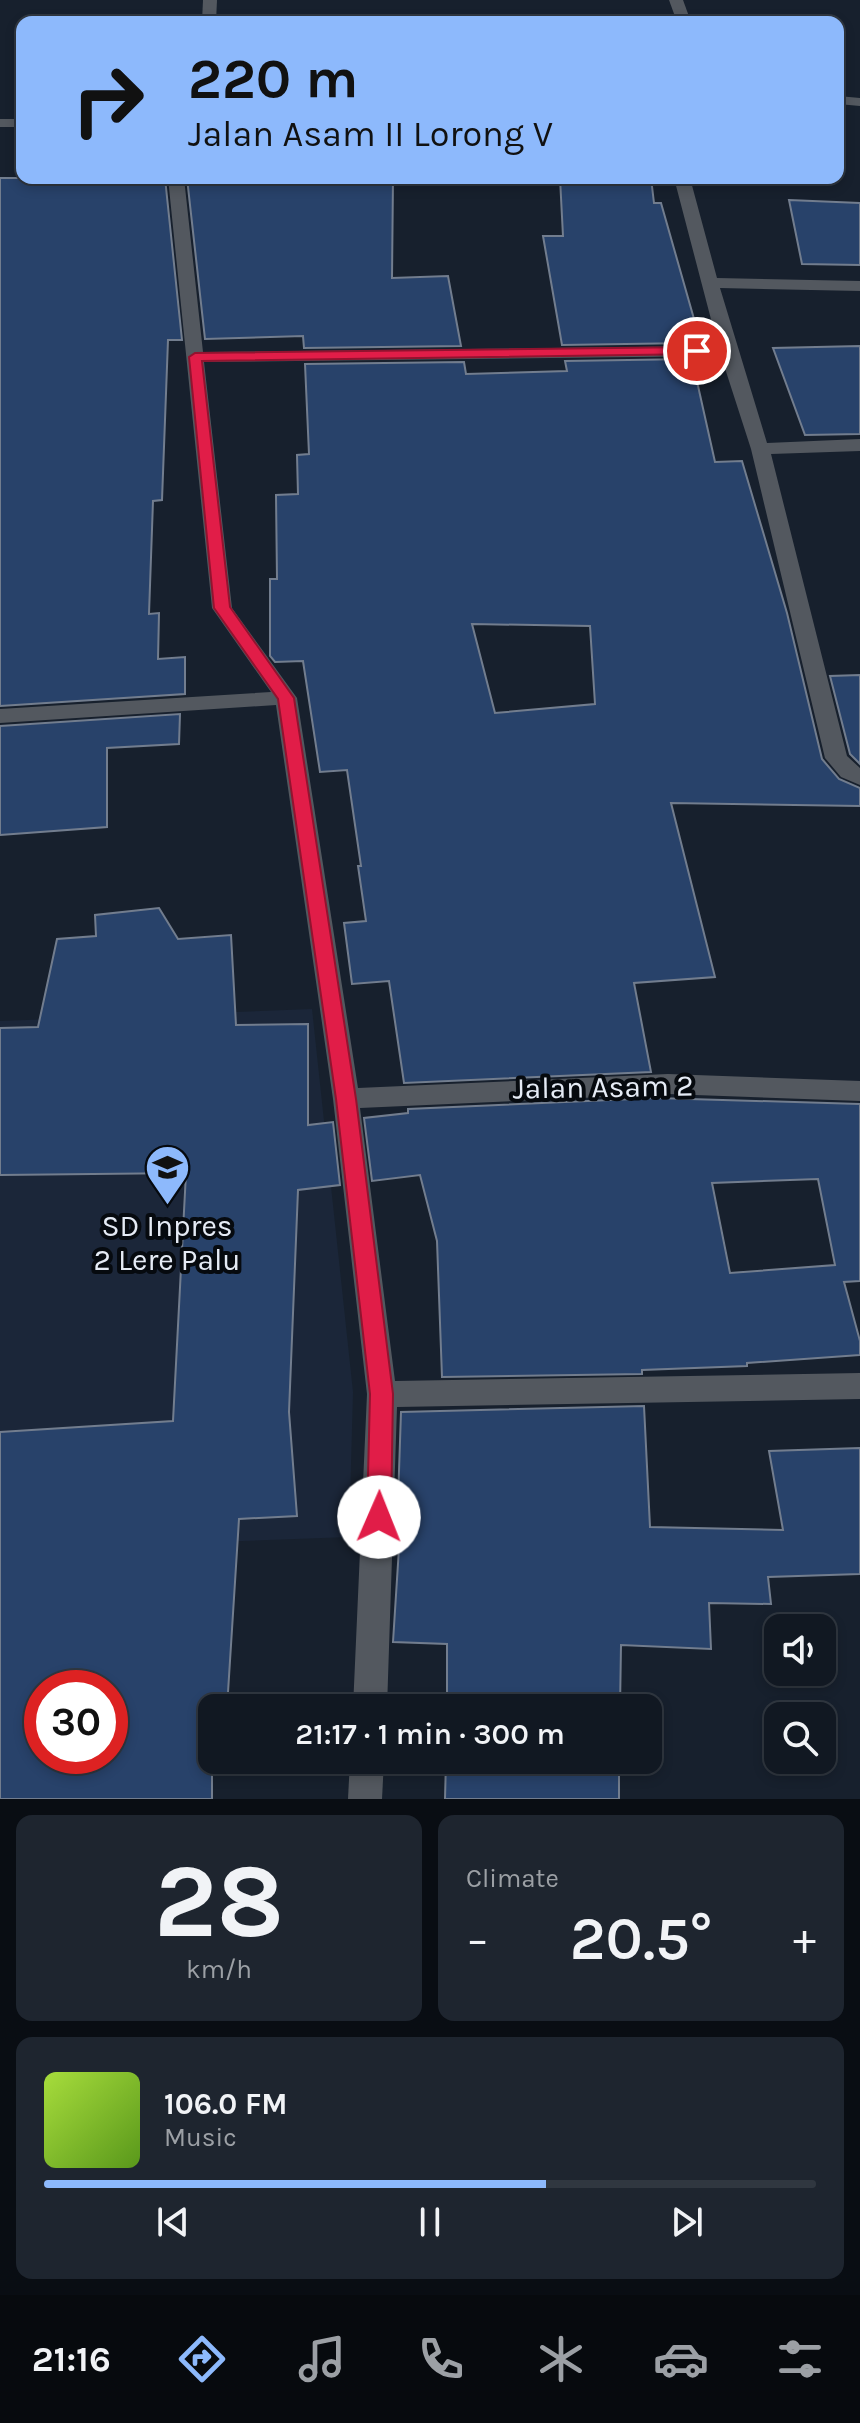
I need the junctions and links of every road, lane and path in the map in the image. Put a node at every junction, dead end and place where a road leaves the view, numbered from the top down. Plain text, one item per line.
1 (177, 184) edge
2 (684, 184) edge
3 (710, 283) junction
4 (860, 286) edge
5 (728, 351) junction
6 (195, 357) junction
7 (860, 445) edge
8 (760, 449) junction
9 (286, 698) junction
10 (0, 716) edge
11 (860, 778) edge
12 (860, 1091) edge
13 (346, 1099) junction
14 (860, 1386) edge
15 (382, 1394) junction
16 (371, 1694) edge
17 (366, 1774) edge
18 (365, 1799) edge

1 - 6 street
2 - 3 street
3 - 4 street
3 - 5 street
5 - 6 street
5 - 8 street
6 - 9 street
7 - 8 street
8 - 11 street
9 - 10 street
9 - 13 street
12 - 13 street, Jalan Asam 2
13 - 15 street
14 - 15 street
15 - 16 street
17 - 18 street

